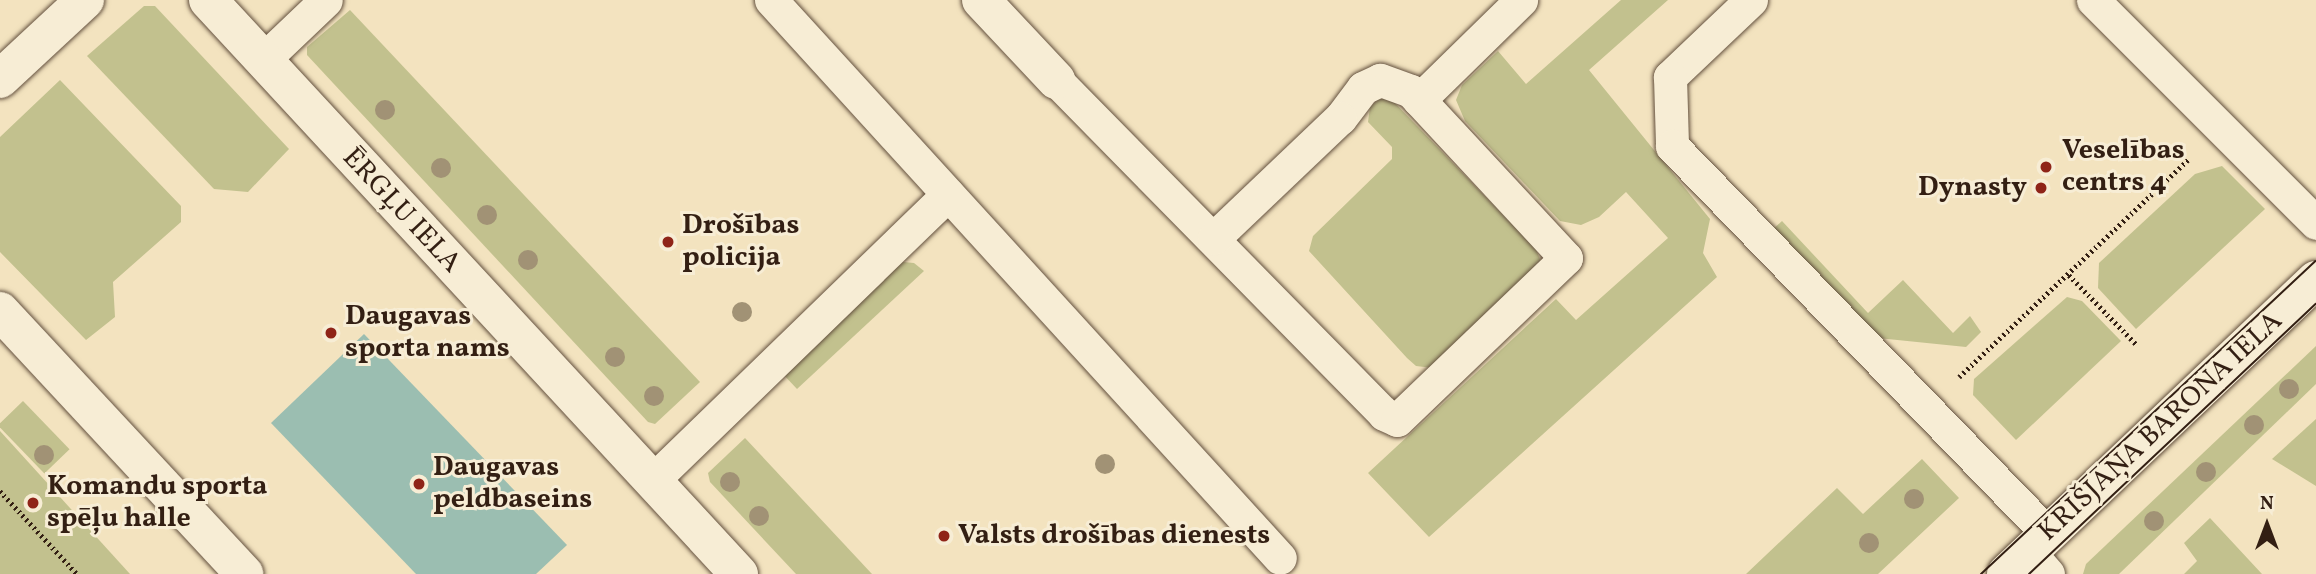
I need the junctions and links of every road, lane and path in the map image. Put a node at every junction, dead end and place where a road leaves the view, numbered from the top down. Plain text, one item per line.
1 (85, 0) edge
2 (208, 0) edge
3 (326, 0) edge
4 (771, 0) edge
5 (981, 0) edge
6 (1521, 0) edge
7 (1751, 0) edge
8 (2093, 0) edge
9 (262, 61) junction
10 (0, 79) edge
11 (1056, 80) joint
12 (1419, 100) junction
13 (2222, 127) junction
14 (948, 194) junction
15 (2316, 223) edge
16 (1214, 238) junction
17 (2069, 275) junction
18 (2316, 280) edge
19 (0, 311) edge
20 (2137, 345) dead end
21 (1926, 409) junction
22 (652, 481) junction
23 (0, 491) edge
24 (1280, 558) dead end
25 (2033, 559) edge
26 (77, 574) edge
27 (244, 574) edge
28 (739, 574) edge

1 - 10 street
2 - 9 street, ĒRGĻU IELA
3 - 9 lane
4 - 14 lane
5 - 11 street
6 - 12 lane
7 - 21 lane
8 - 13 lane
9 - 22 street, ĒRGĻU IELA
11 - 16 lane
12 - 16 lane
12 - 16 lane
13 - 15 lane
13 - 17 path
14 - 22 lane
14 - 24 lane
17 - 20 path
17 - 21 path
18 - 25 street, KRIŠJĀŅA BARONA IELA
19 - 27 street
21 - 25 lane
22 - 28 street, ĒRGĻU IELA
23 - 26 path

